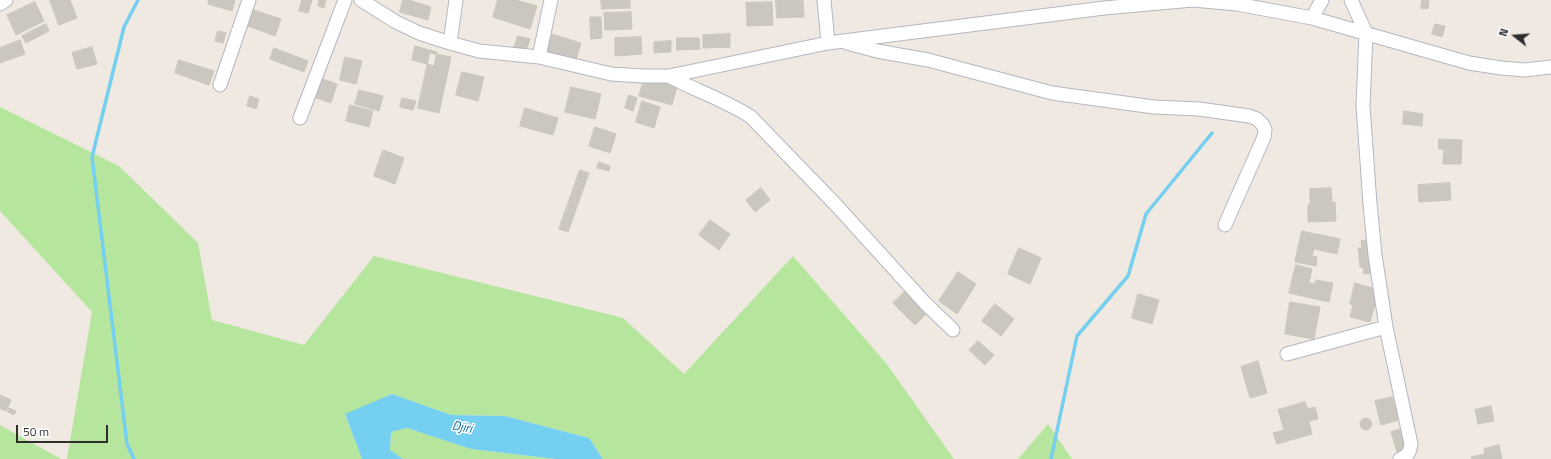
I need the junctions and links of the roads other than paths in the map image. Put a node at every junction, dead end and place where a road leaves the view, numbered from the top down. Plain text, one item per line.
1 (6, 0) edge
2 (249, 0) edge
3 (345, 0) edge
4 (456, 0) edge
5 (551, 0) edge
6 (824, 0) edge
7 (1322, 0) edge
8 (1351, 0) edge
9 (363, 1) edge
10 (0, 4) edge
11 (1312, 18) junction
12 (1366, 33) junction
13 (843, 41) junction
14 (828, 43) junction
15 (450, 44) junction
16 (539, 57) junction
17 (1551, 67) edge
18 (669, 76) junction
19 (220, 85) dead end
20 (300, 118) dead end
21 (1225, 225) dead end
22 (1386, 327) junction
23 (952, 330) dead end
24 (1286, 354) dead end
25 (1400, 459) edge

1 - 10 street
2 - 19 street
3 - 20 street
4 - 15 street
5 - 16 street
6 - 14 street
7 - 11 street
8 - 12 street
9 - 15 street
11 - 12 street
11 - 13 street
12 - 17 street
12 - 22 street
13 - 14 street
13 - 21 street
14 - 18 street
15 - 16 street
16 - 18 street
18 - 23 street
22 - 24 street
22 - 25 street

